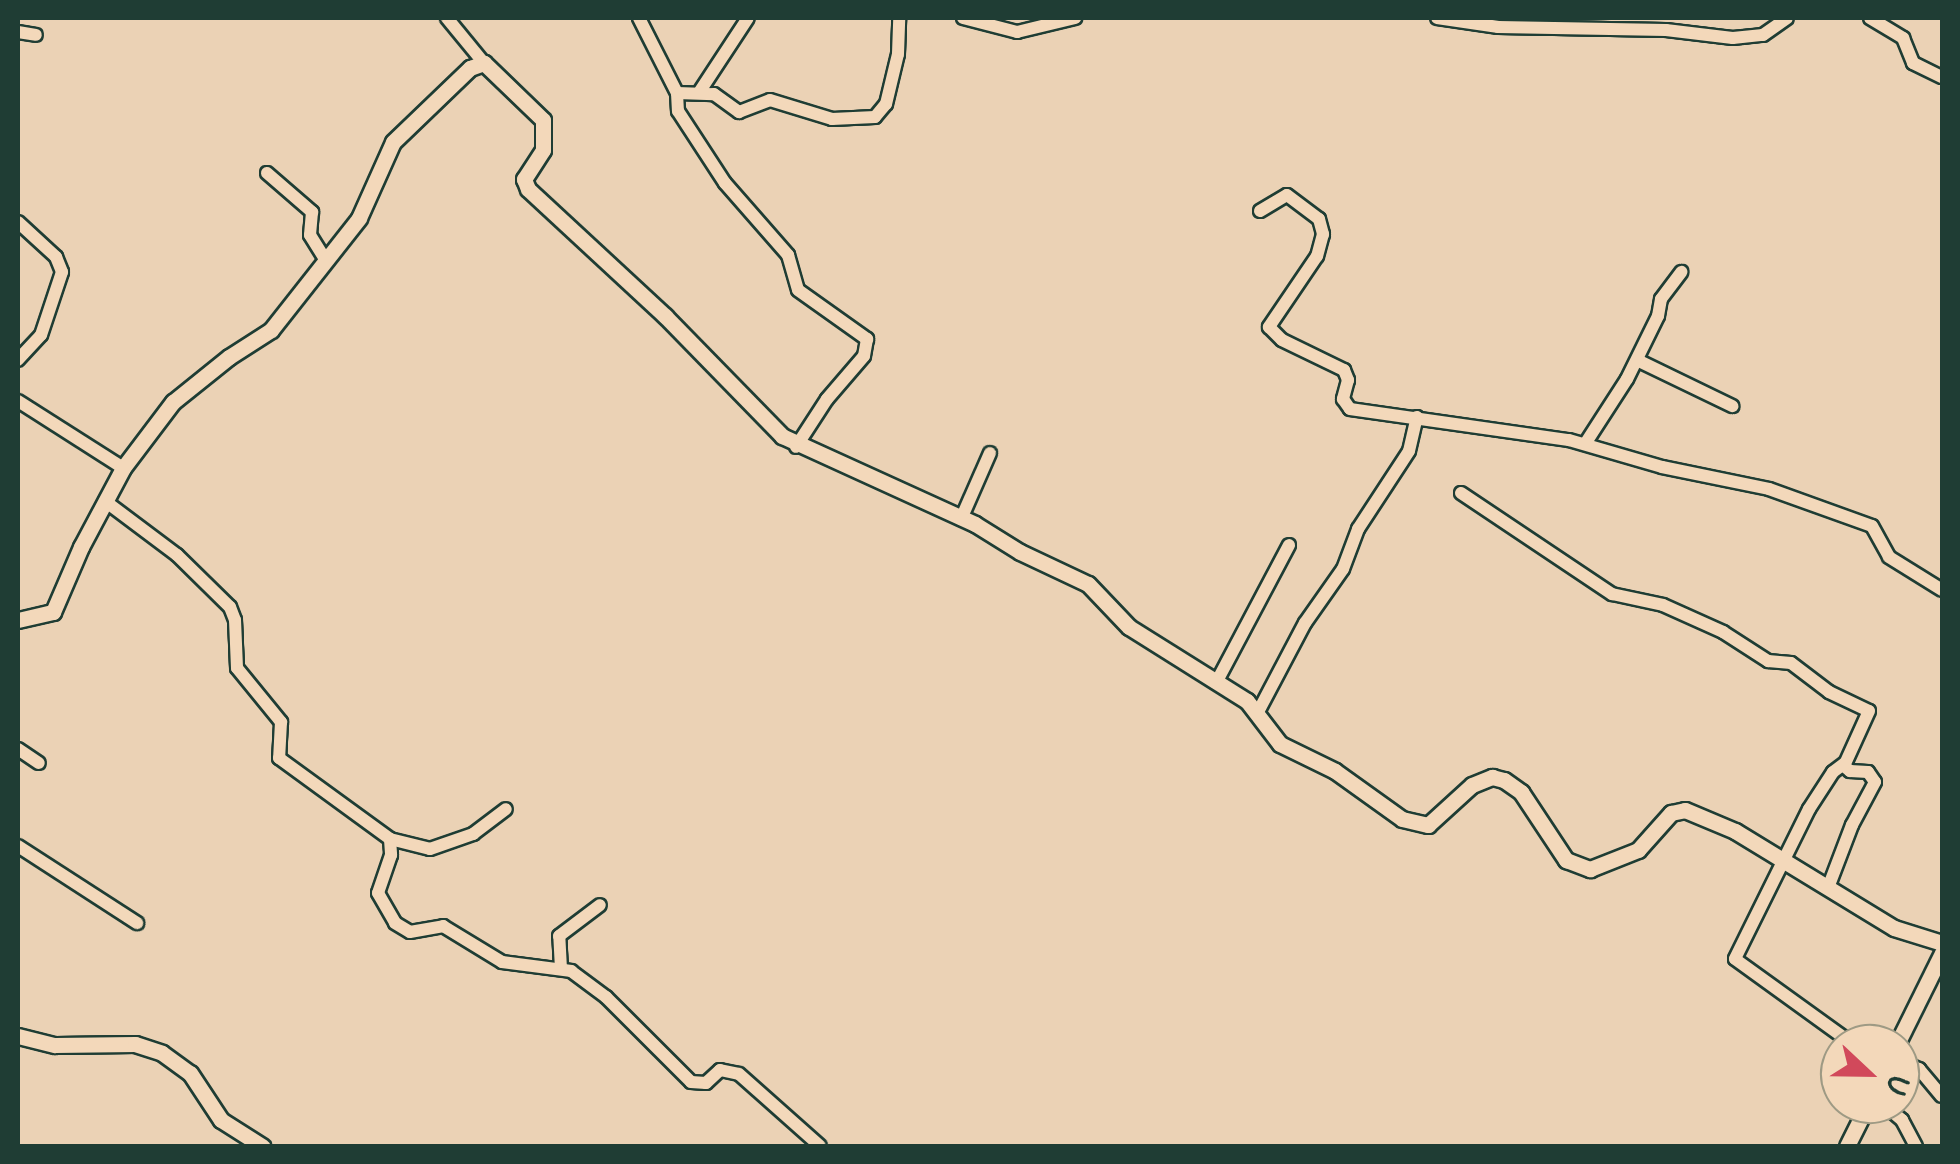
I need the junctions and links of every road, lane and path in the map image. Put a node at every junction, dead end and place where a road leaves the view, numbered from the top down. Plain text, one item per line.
1 (448, 18) edge
2 (639, 18) edge
3 (748, 18) edge
4 (900, 18) edge
5 (963, 18) edge
6 (1075, 18) edge
7 (1437, 18) edge
8 (1787, 18) edge
9 (1870, 18) edge
10 (18, 32) edge
11 (36, 36) dead end
12 (484, 63) junction
13 (1942, 78) edge
14 (700, 90) junction
15 (677, 93) junction
16 (267, 174) dead end
17 (1260, 210) dead end
18 (18, 222) edge
19 (325, 259) junction
20 (1681, 272) dead end
21 (18, 360) edge
22 (1637, 360) junction
23 (18, 402) edge
24 (1732, 406) dead end
25 (1417, 417) junction
26 (1585, 444) junction
27 (796, 446) junction
28 (990, 453) dead end
29 (124, 468) junction
30 (1461, 493) dead end
31 (105, 501) junction
32 (961, 519) junction
33 (1289, 545) dead end
34 (1942, 590) edge
35 (18, 620) edge
36 (1216, 684) junction
37 (1258, 712) junction
38 (18, 749) edge
39 (1845, 763) junction
40 (39, 764) dead end
41 (506, 810) dead end
42 (390, 839) junction
43 (18, 846) edge
44 (1781, 862) junction
45 (1828, 888) junction
46 (600, 904) dead end
47 (137, 924) dead end
48 (1942, 943) edge
49 (1942, 953) edge
50 (561, 968) junction
51 (1826, 1024) edge
52 (1907, 1024) edge
53 (18, 1036) edge
54 (1920, 1070) edge
55 (1942, 1096) edge
56 (262, 1146) edge
57 (820, 1146) edge

1 - 12 street
2 - 15 street
3 - 14 street
4 - 14 street
5 - 6 street
7 - 8 street
9 - 13 street
10 - 11 street
12 - 19 street
12 - 27 street
14 - 15 street
15 - 27 street
16 - 19 street
17 - 25 street
18 - 21 street
19 - 29 street
20 - 22 street
22 - 24 street
22 - 26 street
23 - 29 street
25 - 26 street
25 - 37 street
26 - 34 street
27 - 32 street
28 - 32 street
29 - 31 street
30 - 39 street
31 - 35 street
31 - 42 street
32 - 36 street
33 - 36 street
36 - 37 street
37 - 44 street
38 - 40 street
39 - 44 street
39 - 45 street
41 - 42 street
42 - 50 street
43 - 47 street
44 - 45 street
44 - 51 street
45 - 48 street
46 - 50 street
49 - 52 street
50 - 57 street
53 - 56 street
54 - 55 street

